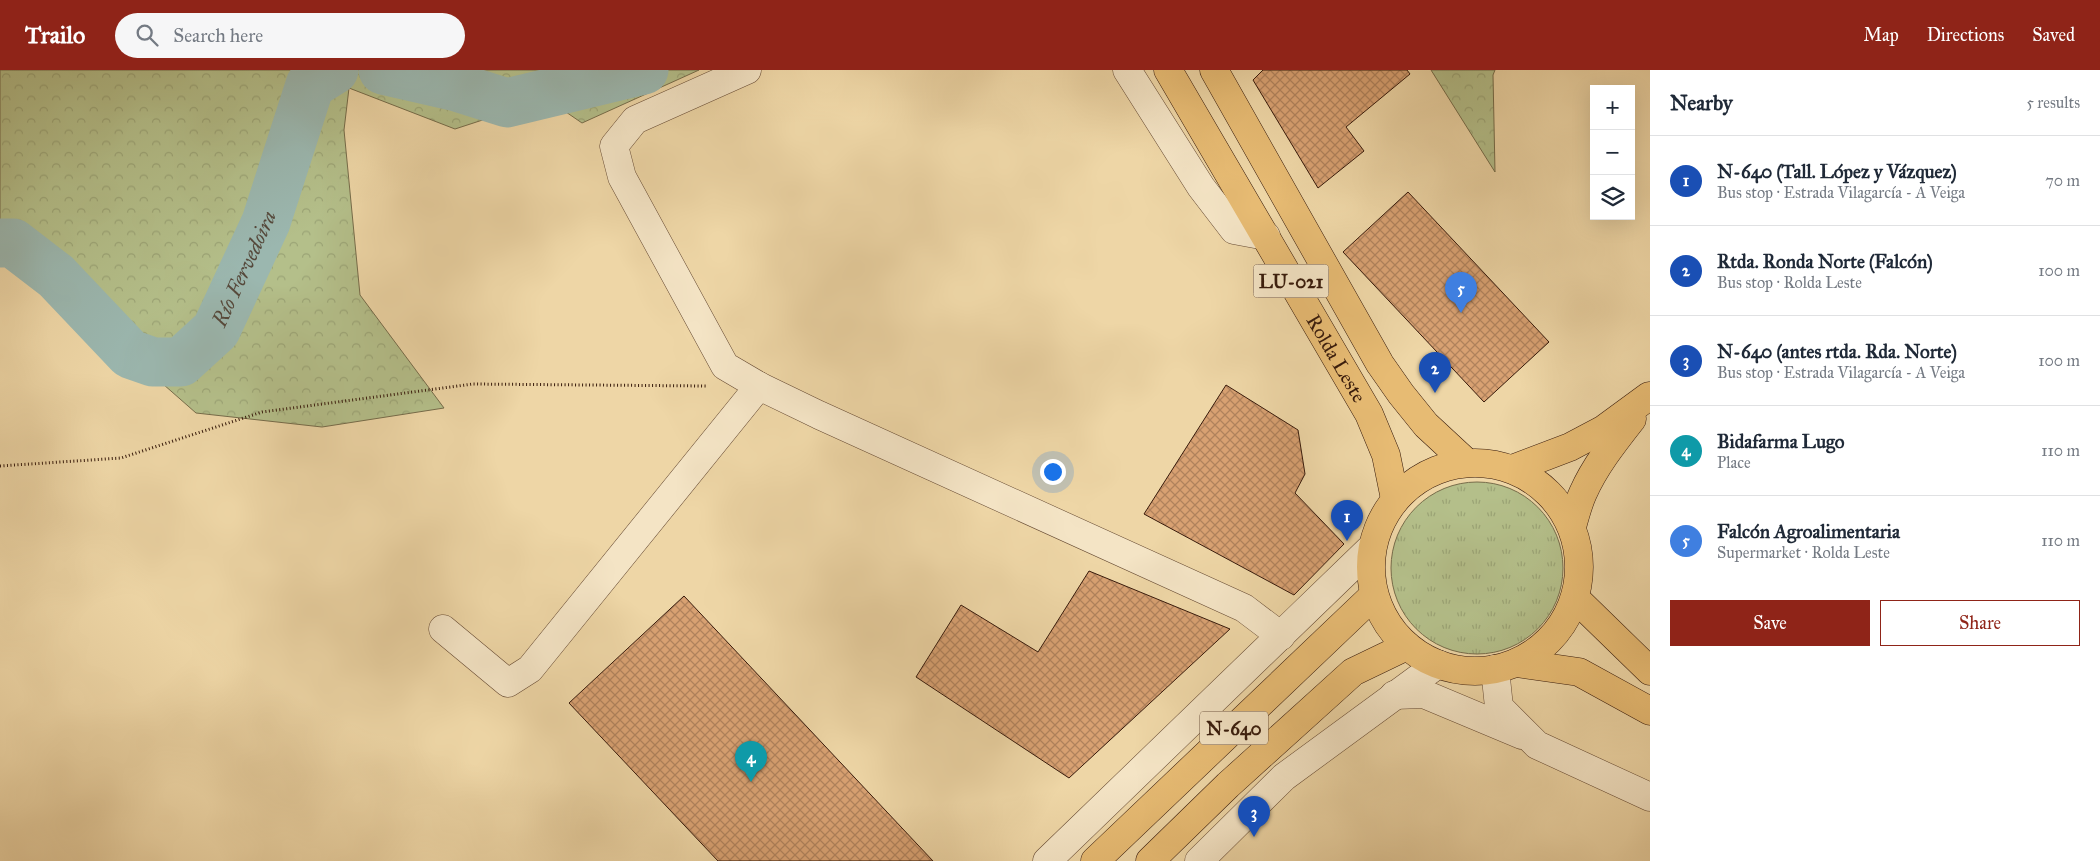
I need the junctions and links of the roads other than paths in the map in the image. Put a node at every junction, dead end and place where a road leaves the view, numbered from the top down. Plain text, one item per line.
1 (748, 70) edge
2 (1127, 70) edge
3 (1168, 70) edge
4 (1214, 70) edge
5 (1266, 236) junction
6 (759, 386) junction
7 (1650, 396) edge
8 (1467, 463) junction
9 (1512, 469) junction
10 (1395, 499) junction
11 (1572, 527) junction
12 (1372, 547) junction
13 (1374, 595) junction
14 (1575, 598) junction
15 (443, 629) dead end
16 (1281, 636) junction
17 (1406, 646) junction
18 (1438, 664) junction
19 (1506, 666) junction
20 (1650, 671) edge
21 (1394, 695) junction
22 (1650, 711) edge
23 (1531, 739) junction
24 (1650, 797) edge
25 (1047, 861) edge
26 (1095, 861) edge
27 (1150, 861) edge
28 (1198, 861) edge

1 - 6 street
2 - 5 street
3 - 5 main road, Rolda Leste / LU-021
4 - 8 main road, Rolda Leste / LU-021
5 - 10 main road, Rolda Leste / LU-021
6 - 15 street
6 - 16 street
7 - 9 main road
7 - 11 main road
8 - 9 main road
8 - 10 main road
9 - 11 main road
10 - 12 main road
11 - 14 main road
12 - 13 main road
12 - 16 street
13 - 17 main road
13 - 26 main road, N-640
14 - 19 main road
14 - 20 main road
16 - 25 street
17 - 18 main road
17 - 27 main road, N-640
18 - 19 main road
18 - 21 street
19 - 22 main road
19 - 23 street
21 - 23 street
21 - 28 street
23 - 24 street

